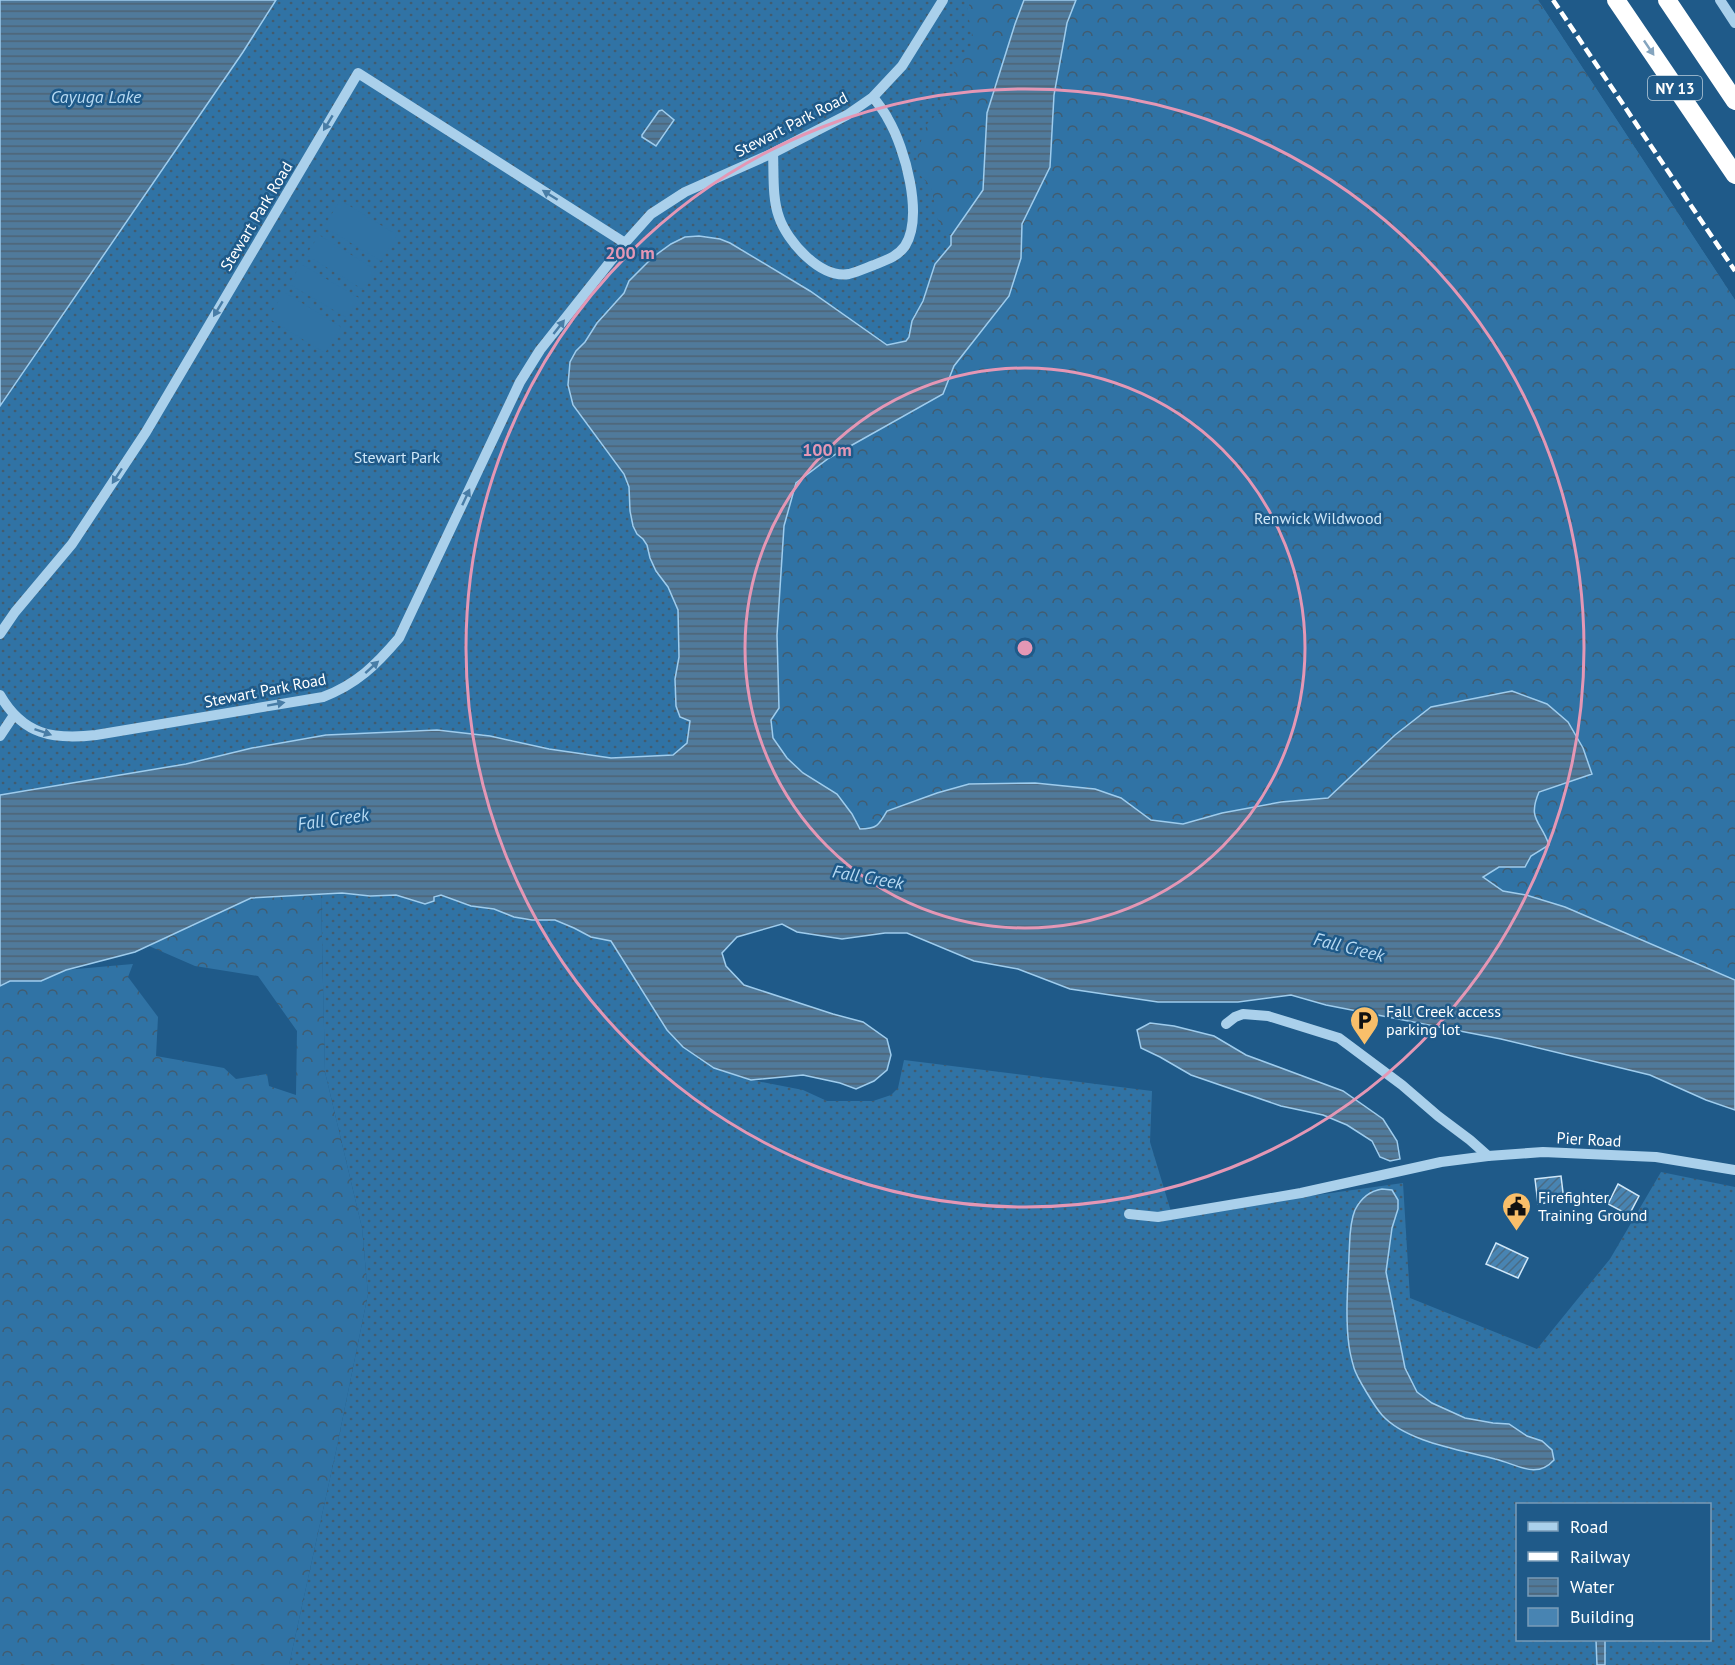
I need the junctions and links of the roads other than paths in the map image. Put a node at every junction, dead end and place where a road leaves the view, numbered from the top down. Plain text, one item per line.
1 (943, 0) edge
2 (1616, 0) edge
3 (1667, 0) edge
4 (1720, 0) edge
5 (1735, 23) edge
6 (873, 97) junction
7 (1735, 101) edge
8 (773, 153) junction
9 (1735, 175) edge
10 (625, 243) junction
11 (0, 634) edge
12 (0, 695) edge
13 (14, 715) junction
14 (0, 736) edge
15 (1226, 1024) dead end
16 (1488, 1156) junction
17 (1735, 1170) edge
18 (1129, 1214) dead end

1 - 6 street, Stewart Park Road
2 -> 9 highway, NY 13
3 - 7 highway, NY 13
4 - 5 street
6 - 8 street, Stewart Park Road
6 - 8 street
8 - 10 street, Stewart Park Road
10 -> 11 street, Stewart Park Road
13 -> 10 street, Stewart Park Road
12 - 13 street, Stewart Park Road
13 - 14 street
15 - 16 street
16 - 17 street, Pier Road
16 - 18 street, Pier Road

